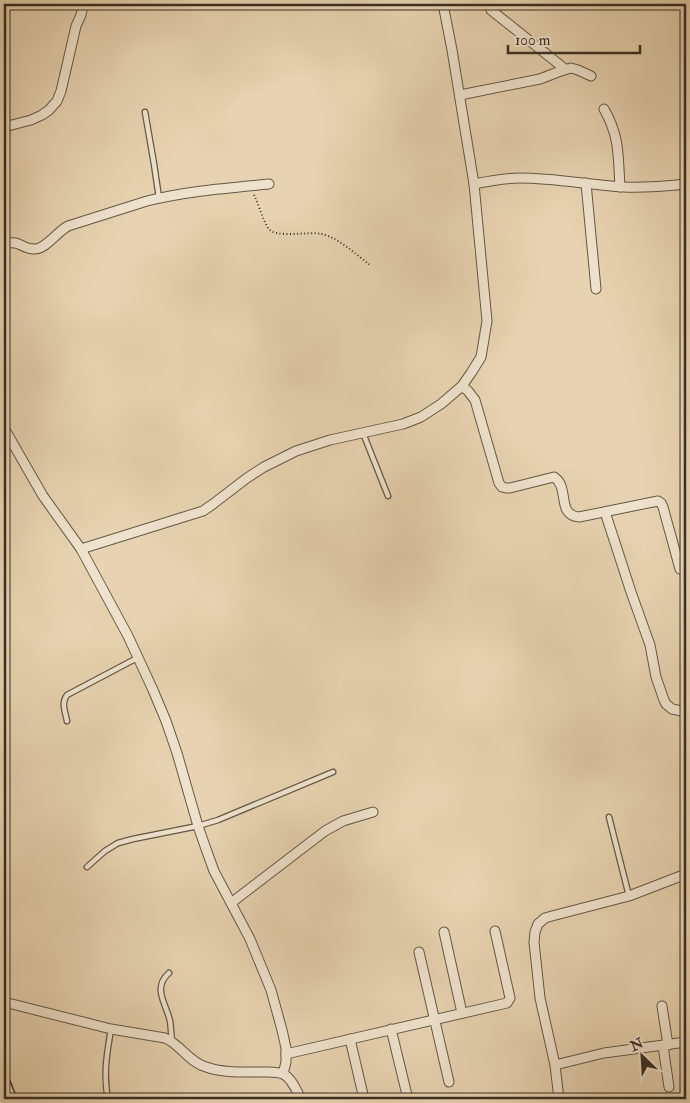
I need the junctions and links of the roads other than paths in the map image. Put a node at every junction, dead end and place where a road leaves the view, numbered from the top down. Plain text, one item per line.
1 (80, 4) edge
2 (443, 4) edge
3 (491, 10) dead end
4 (565, 69) junction
5 (591, 76) dead end
6 (460, 95) junction
7 (604, 109) dead end
8 (144, 112) dead end
9 (4, 128) edge
10 (586, 183) junction
11 (269, 184) dead end
12 (474, 184) junction
13 (686, 184) edge
14 (620, 187) junction
15 (159, 198) junction
16 (4, 244) edge
17 (596, 289) dead end
18 (462, 386) junction
19 (4, 428) edge
20 (363, 432) junction
21 (388, 496) dead end
22 (605, 512) junction
23 (81, 549) junction
24 (680, 568) dead end
25 (138, 657) junction
26 (686, 712) edge
27 (67, 721) dead end
28 (333, 772) dead end
29 (373, 812) dead end
30 (608, 817) dead end
31 (198, 826) junction
32 (86, 866) dead end
33 (686, 874) edge
34 (629, 896) junction
35 (231, 903) junction
36 (495, 931) dead end
37 (444, 932) dead end
38 (419, 952) dead end
39 (169, 973) dead end
40 (4, 1002) edge
41 (662, 1006) dead end
42 (462, 1013) junction
43 (434, 1019) junction
44 (111, 1029) junction
45 (391, 1029) junction
46 (350, 1039) junction
47 (172, 1041) junction
48 (686, 1042) edge
49 (666, 1045) junction
50 (286, 1054) junction
51 (555, 1065) junction
52 (283, 1074) junction
53 (449, 1082) dead end
54 (4, 1084) edge
55 (668, 1087) dead end
56 (407, 1095) dead end
57 (10, 1099) edge
58 (108, 1099) edge
59 (301, 1099) edge
60 (364, 1099) edge
61 (559, 1099) edge

1 - 9 street
2 - 6 street
3 - 4 street
4 - 5 street
4 - 6 street
6 - 12 street
7 - 14 street
8 - 15 lane
10 - 12 street
10 - 14 street
10 - 17 street
11 - 15 street
12 - 18 street
13 - 14 street
15 - 16 street
18 - 20 street
18 - 22 street
19 - 23 street
20 - 21 lane
20 - 23 street
22 - 24 street
22 - 26 street
23 - 25 street
25 - 27 lane
25 - 31 street
28 - 31 lane
29 - 35 street
30 - 34 lane
31 - 32 lane
31 - 35 street
33 - 34 street
34 - 51 street
35 - 50 street
36 - 42 street
37 - 42 street
38 - 43 street
39 - 47 lane
40 - 44 street
41 - 49 street
42 - 43 street
43 - 45 street
43 - 53 street
44 - 47 street
44 - 58 lane
45 - 46 street
45 - 56 street
46 - 50 street
46 - 60 street
47 - 52 street
48 - 49 street
49 - 51 street
49 - 55 street
50 - 52 street
51 - 61 street
52 - 59 street
54 - 57 street

